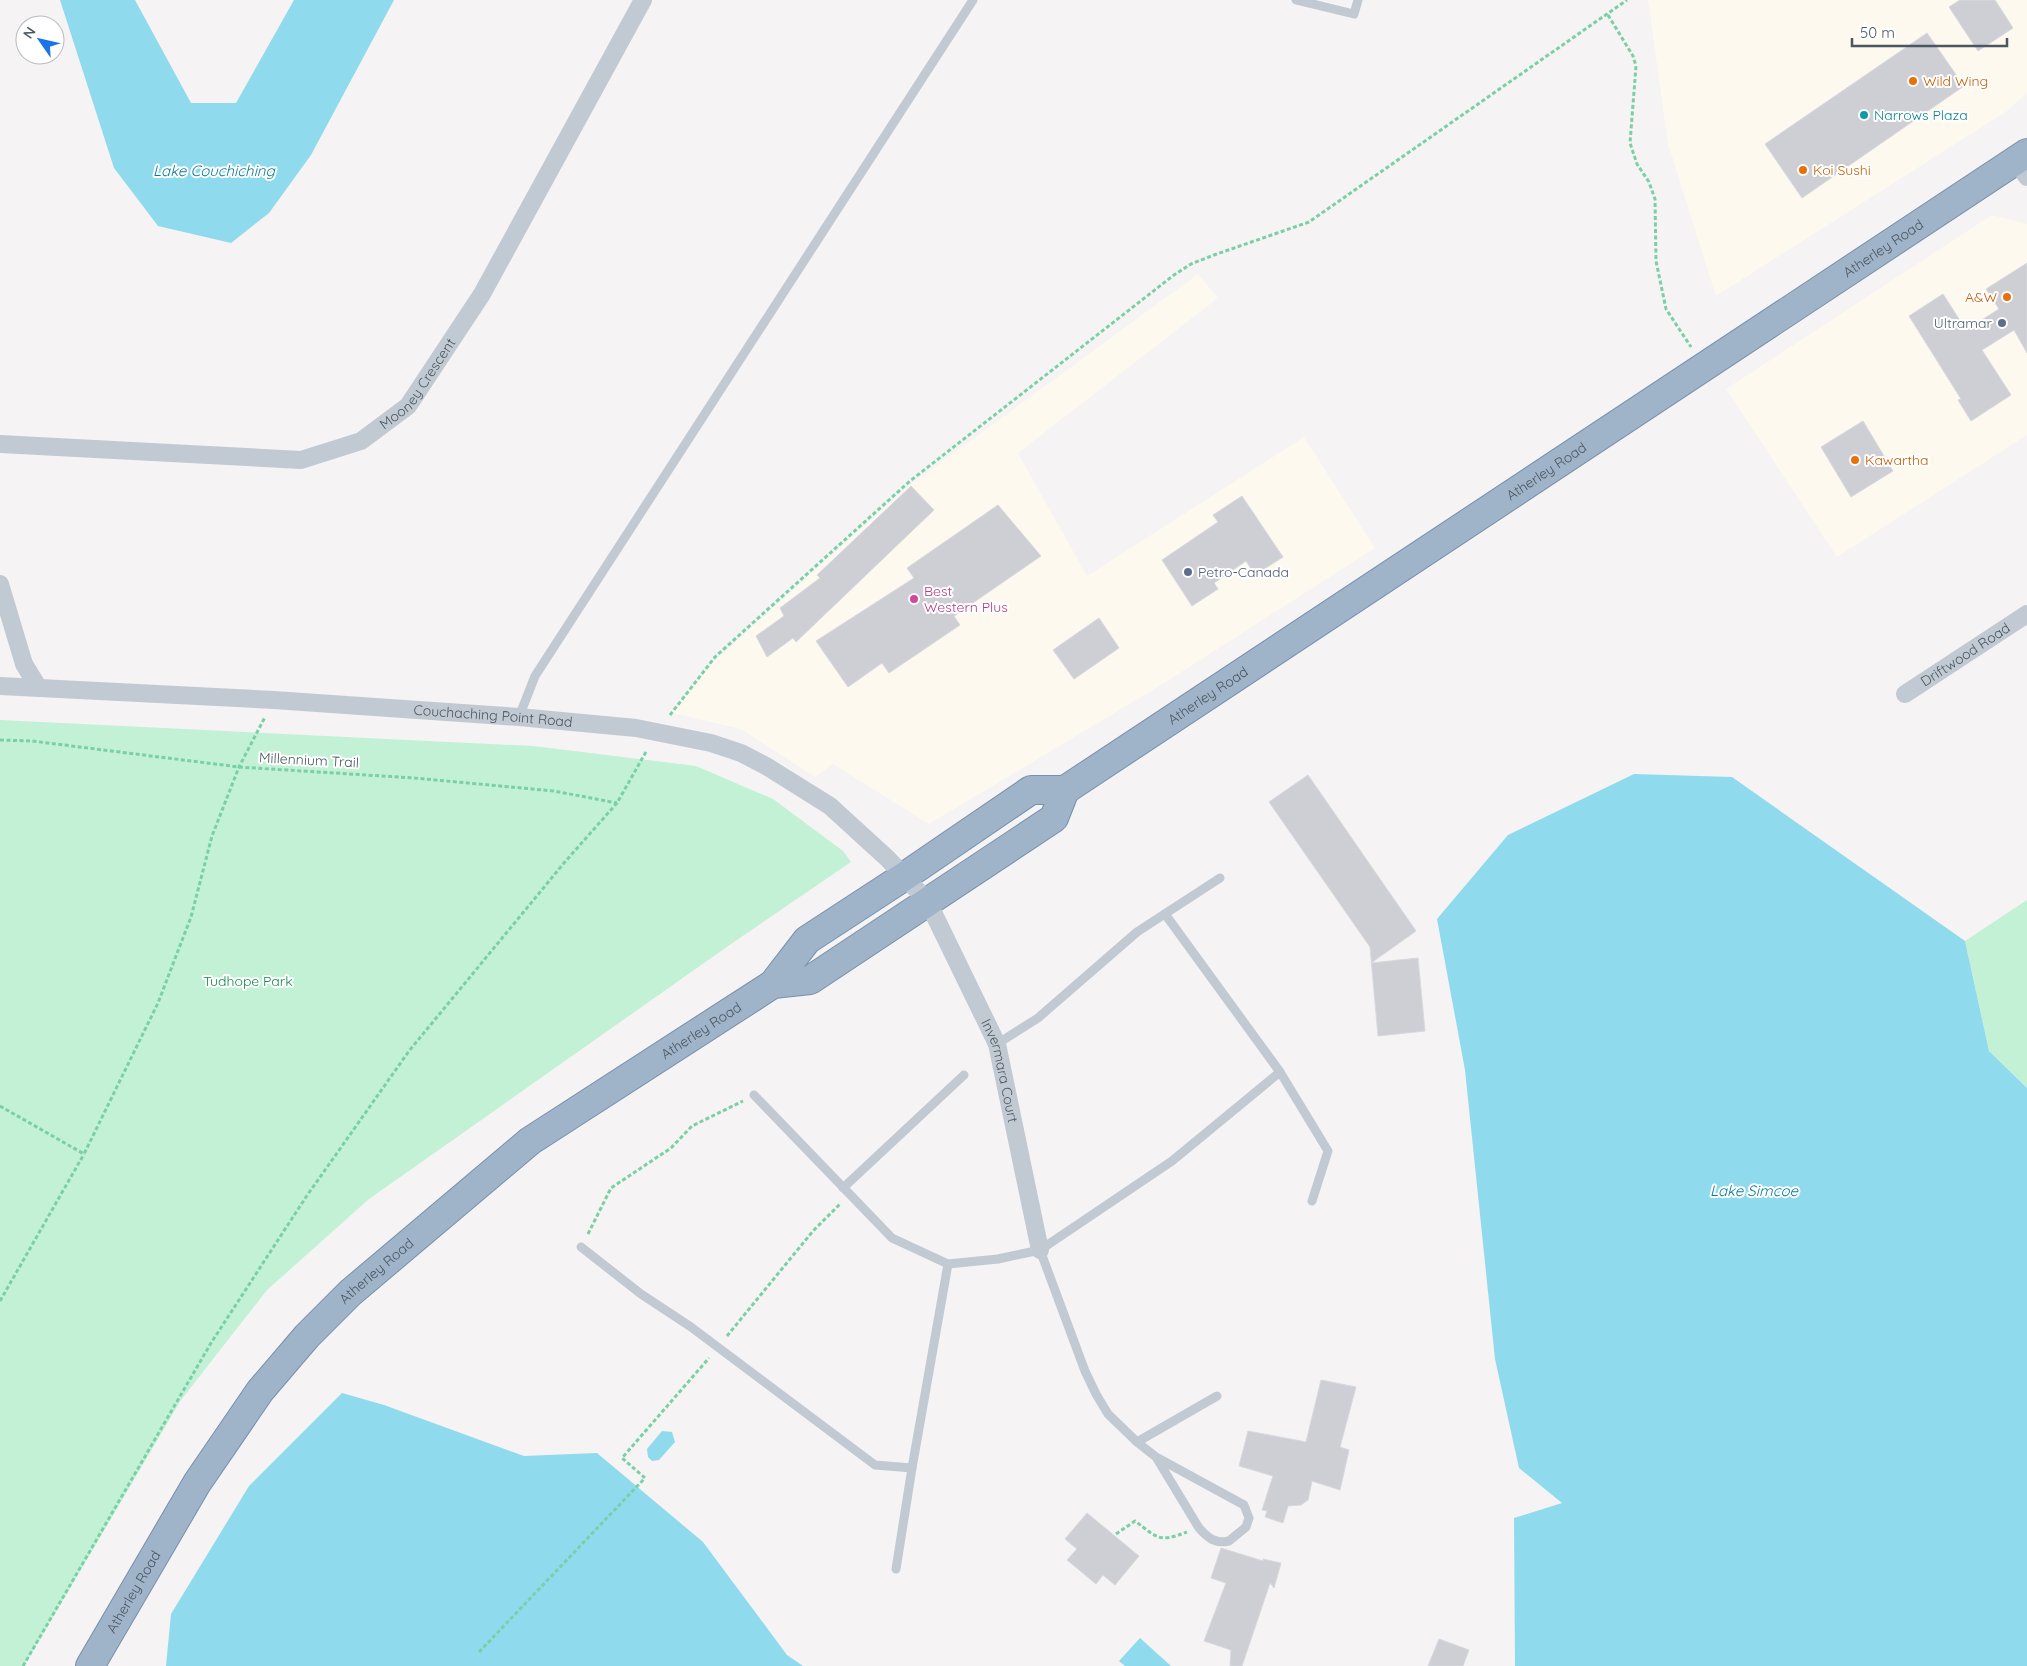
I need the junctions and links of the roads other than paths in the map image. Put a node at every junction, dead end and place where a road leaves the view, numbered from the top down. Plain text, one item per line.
1 (643, 0) edge
2 (973, 0) edge
3 (1296, 0) edge
4 (1358, 0) edge
5 (2023, 163) edge
6 (0, 444) edge
7 (0, 584) edge
8 (2027, 614) edge
9 (0, 686) edge
10 (38, 687) junction
11 (1905, 694) dead end
12 (518, 717) junction
13 (1065, 790) junction
14 (905, 876) junction
15 (1220, 878) dead end
16 (928, 902) junction
17 (1165, 914) junction
18 (773, 984) junction
19 (997, 1044) junction
20 (1280, 1072) junction
21 (964, 1075) dead end
22 (754, 1094) road end
23 (843, 1188) junction
24 (1312, 1201) dead end
25 (581, 1247) road end
26 (1040, 1250) junction
27 (948, 1264) junction
28 (1217, 1396) dead end
29 (1137, 1442) junction
30 (1156, 1456) junction
31 (912, 1468) junction
32 (896, 1569) dead end
33 (90, 1666) edge

1 - 6 street, Mooney Crescent
2 - 12 lane
3 - 4 lane
5 - 13 highway, Atherley Road
7 - 10 street
8 - 11 street, Driftwood Road
9 - 10 street, Couchaching Point Road
10 - 12 street, Couchaching Point Road
12 - 14 street, Couchaching Point Road
13 - 14 highway, Atherley Road
13 - 16 highway, Atherley Road
14 - 16 street, Couchaching Point Road
14 - 18 highway, Atherley Road
15 - 17 lane
16 - 18 highway, Atherley Road
16 - 19 street, Invermara Court
17 - 19 lane
17 - 20 lane
18 - 33 highway, Atherley Road
19 - 26 street, Invermara Court
20 - 24 lane
20 - 26 lane
21 - 23 lane
22 - 23 lane
23 - 27 lane
25 - 31 lane
26 - 27 lane
26 - 29 lane
27 - 31 lane
28 - 29 lane
29 - 30 lane
30 - 30 lane
31 - 32 lane

